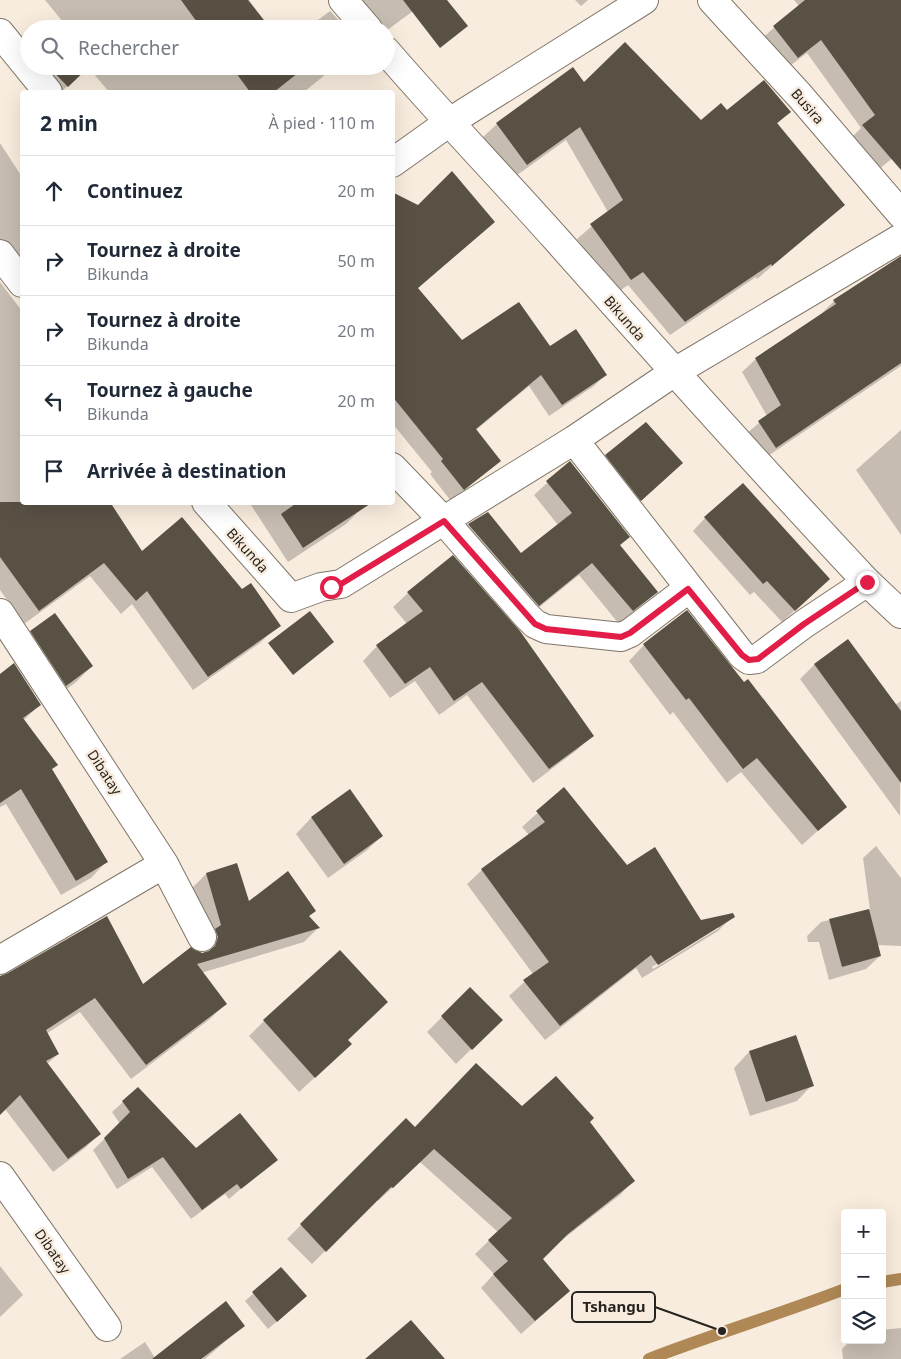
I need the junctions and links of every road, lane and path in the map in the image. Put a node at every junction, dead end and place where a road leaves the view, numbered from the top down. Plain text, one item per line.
1 (343, 0) edge
2 (644, 0) edge
3 (712, 0) edge
4 (360, 20) edge
5 (0, 33) edge
6 (20, 58) edge
7 (395, 61) edge
8 (34, 75) edge
9 (46, 90) edge
10 (448, 123) junction
11 (395, 161) edge
12 (901, 214) edge
13 (901, 238) edge
14 (0, 254) edge
15 (20, 281) edge
16 (673, 373) junction
17 (574, 440) junction
18 (395, 470) edge
19 (209, 505) edge
20 (444, 521) junction
21 (867, 582) junction
22 (688, 589) junction
23 (0, 613) edge
24 (901, 614) edge
25 (164, 864) junction
26 (202, 937) dead end
27 (0, 960) edge
28 (0, 1176) edge
29 (106, 1327) dead end

1 - 4 street
2 - 10 street
3 - 12 street, Busira
5 - 6 street
7 - 10 street, Bikunda
8 - 9 street
10 - 11 street
10 - 16 street, Bikunda
13 - 16 street
14 - 15 street
16 - 17 street
16 - 21 street, Bikunda
17 - 20 street
17 - 22 street
18 - 20 street
19 - 20 street, Bikunda
20 - 22 street
21 - 22 street
21 - 24 street, Bikunda
23 - 25 street, Dibatay
25 - 26 street, Dibatay
25 - 27 street
28 - 29 street, Dibatay

